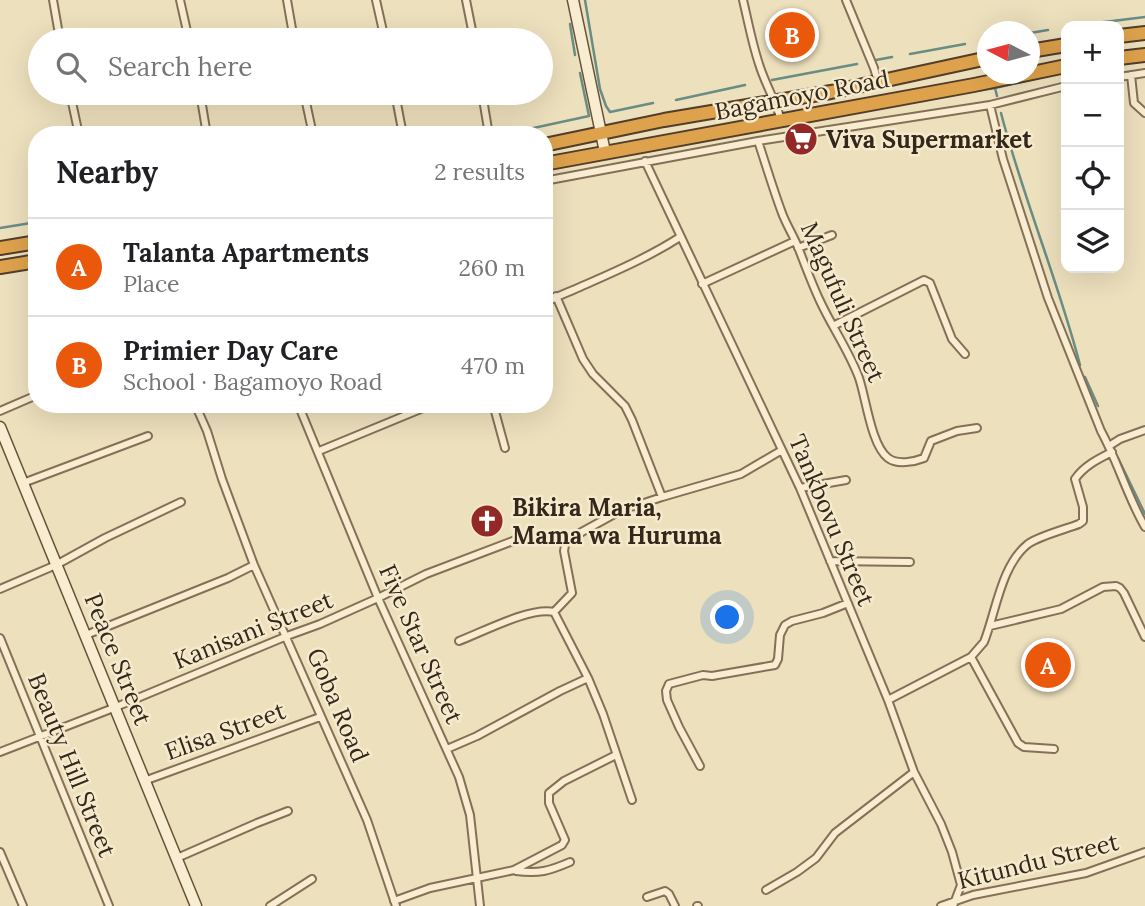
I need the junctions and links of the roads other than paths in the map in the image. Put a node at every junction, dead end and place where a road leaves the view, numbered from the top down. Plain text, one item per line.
1 (53, 0) edge
2 (180, 0) edge
3 (287, 0) edge
4 (376, 0) edge
5 (466, 0) edge
6 (573, 0) edge
7 (743, 0) edge
8 (846, 0) edge
9 (58, 28) edge
10 (186, 28) edge
11 (292, 28) edge
12 (382, 28) edge
13 (472, 28) edge
14 (1145, 33) edge
15 (1124, 35) edge
16 (1061, 46) edge
17 (1040, 49) edge
18 (1145, 55) edge
19 (1124, 57) edge
20 (977, 60) edge
21 (1061, 67) edge
22 (1145, 73) edge
23 (1131, 75) junction
24 (1124, 76) edge
25 (878, 82) junction
26 (1061, 87) edge
27 (776, 100) junction
28 (73, 105) edge
29 (202, 105) edge
30 (307, 105) edge
31 (398, 105) edge
32 (484, 105) edge
33 (990, 105) junction
34 (1145, 113) edge
35 (781, 120) junction
36 (77, 126) edge
37 (205, 126) edge
38 (311, 126) edge
39 (402, 126) edge
40 (488, 126) edge
41 (602, 133) junction
42 (671, 141) junction
43 (758, 141) junction
44 (553, 143) edge
45 (606, 152) junction
46 (674, 156) junction
47 (645, 161) junction
48 (553, 162) edge
49 (553, 179) edge
50 (832, 234) dead end
51 (680, 237) junction
52 (28, 243) edge
53 (797, 244) junction
54 (0, 248) edge
55 (28, 262) edge
56 (0, 267) edge
57 (702, 284) junction
58 (556, 296) junction
59 (553, 298) edge
60 (833, 326) junction
61 (965, 354) dead end
62 (28, 399) edge
63 (0, 411) edge
64 (199, 413) edge
65 (302, 413) edge
66 (411, 413) edge
67 (495, 413) edge
68 (0, 427) edge
69 (977, 428) dead end
70 (1145, 430) edge
71 (148, 436) dead end
72 (505, 448) dead end
73 (1110, 449) junction
74 (782, 450) junction
75 (319, 451) junction
76 (846, 480) dead end
77 (23, 483) junction
78 (800, 488) junction
79 (662, 497) junction
80 (181, 502) dead end
81 (1145, 527) edge
82 (518, 539) dead end
83 (830, 561) junction
84 (910, 562) dead end
85 (56, 565) junction
86 (254, 565) junction
87 (0, 589) edge
88 (378, 598) junction
89 (848, 603) junction
90 (554, 612) junction
91 (990, 626) junction
92 (86, 635) junction
93 (287, 636) junction
94 (1145, 637) edge
95 (0, 638) edge
96 (459, 641) dead end
97 (971, 656) junction
98 (587, 678) junction
99 (888, 700) junction
100 (116, 707) junction
101 (320, 717) junction
102 (40, 737) junction
103 (447, 749) junction
104 (1054, 749) dead end
105 (0, 752) edge
106 (616, 755) junction
107 (700, 766) dead end
108 (914, 772) junction
109 (144, 781) junction
110 (632, 800) dead end
111 (288, 811) dead end
112 (0, 852) edge
113 (1145, 852) edge
114 (177, 858) junction
115 (570, 862) dead end
116 (514, 870) junction
117 (477, 878) junction
118 (312, 879) dead end
119 (766, 890) dead end
120 (647, 897) dead end
121 (955, 903) edge
122 (395, 904) edge
123 (23, 906) edge
124 (109, 906) edge
125 (196, 906) edge
126 (270, 906) edge
127 (480, 906) edge
128 (675, 906) edge
129 (941, 906) edge

1 - 9 street
2 - 10 street
3 - 11 street
4 - 12 street
5 - 13 street
6 - 41 street
7 - 27 street
8 - 25 street
14 - 15 highway
16 - 17 highway
18 - 19 highway
20 - 25 highway, Bagamoyo Road
21 - 35 highway, Bagamoyo Road
22 - 23 street
23 - 24 street
23 - 34 street
25 - 27 highway, Bagamoyo Road
26 - 33 street
27 - 35 street
27 - 41 highway, Bagamoyo Road
28 - 36 street
29 - 37 street
30 - 38 street
31 - 39 street
32 - 40 street
33 - 43 street
33 - 73 street
35 - 42 highway, Bagamoyo Road
41 - 44 highway, Bagamoyo Road
41 - 45 street
42 - 45 highway, Bagamoyo Road
42 - 46 street
43 - 46 street
43 - 53 street, Magufuli Street
45 - 48 highway, Bagamoyo Road
46 - 47 street
47 - 49 street
47 - 51 street, Tankbovu Street
50 - 53 street
51 - 57 street, Tankbovu Street
51 - 58 street
52 - 54 highway
53 - 57 street
53 - 60 street, Magufuli Street
55 - 56 highway
57 - 74 street, Tankbovu Street
58 - 59 street
58 - 79 street
60 - 61 street
60 - 69 street, Magufuli Street
62 - 63 street
64 - 86 street, Goba Road
65 - 75 street, Five Star Street
66 - 75 street
67 - 72 street
68 - 77 street, Peace Street
70 - 73 street
71 - 77 street
73 - 81 street
73 - 91 street
74 - 78 street, Tankbovu Street
74 - 79 street
75 - 88 street, Five Star Street
76 - 78 street
77 - 85 street, Peace Street
78 - 83 street, Tankbovu Street
79 - 90 street
80 - 85 street
82 - 88 street, Kanisani Street
83 - 84 street
83 - 89 street, Tankbovu Street
85 - 87 street
85 - 92 street, Peace Street
86 - 92 street
86 - 93 street, Goba Road
88 - 93 street, Kanisani Street
88 - 103 street, Five Star Street
89 - 99 street, Tankbovu Street
89 - 107 street
90 - 96 street
90 - 98 street
91 - 94 street
91 - 97 street
92 - 100 street, Peace Street
93 - 100 street, Kanisani Street
93 - 101 street, Goba Road
95 - 102 street, Beauty Hill Street
97 - 99 street
97 - 104 street
98 - 103 street
98 - 106 street
99 - 108 street, Tankbovu Street
100 - 102 street, Kanisani Street
100 - 109 street, Peace Street
101 - 109 street, Elisa Street
101 - 122 street, Goba Road
102 - 105 street, Kanisani Street
102 - 124 street, Beauty Hill Street
103 - 117 street, Five Star Street
106 - 110 street
106 - 116 street
108 - 119 street
108 - 121 street, Tankbovu Street
109 - 114 street, Peace Street
111 - 114 street
112 - 123 street
113 - 121 street, Kitundu Street
114 - 125 street, Peace Street
115 - 116 street
116 - 117 street
117 - 122 street
117 - 127 street, Five Star Street
118 - 126 street
120 - 128 street
121 - 129 street, Kitundu Street

